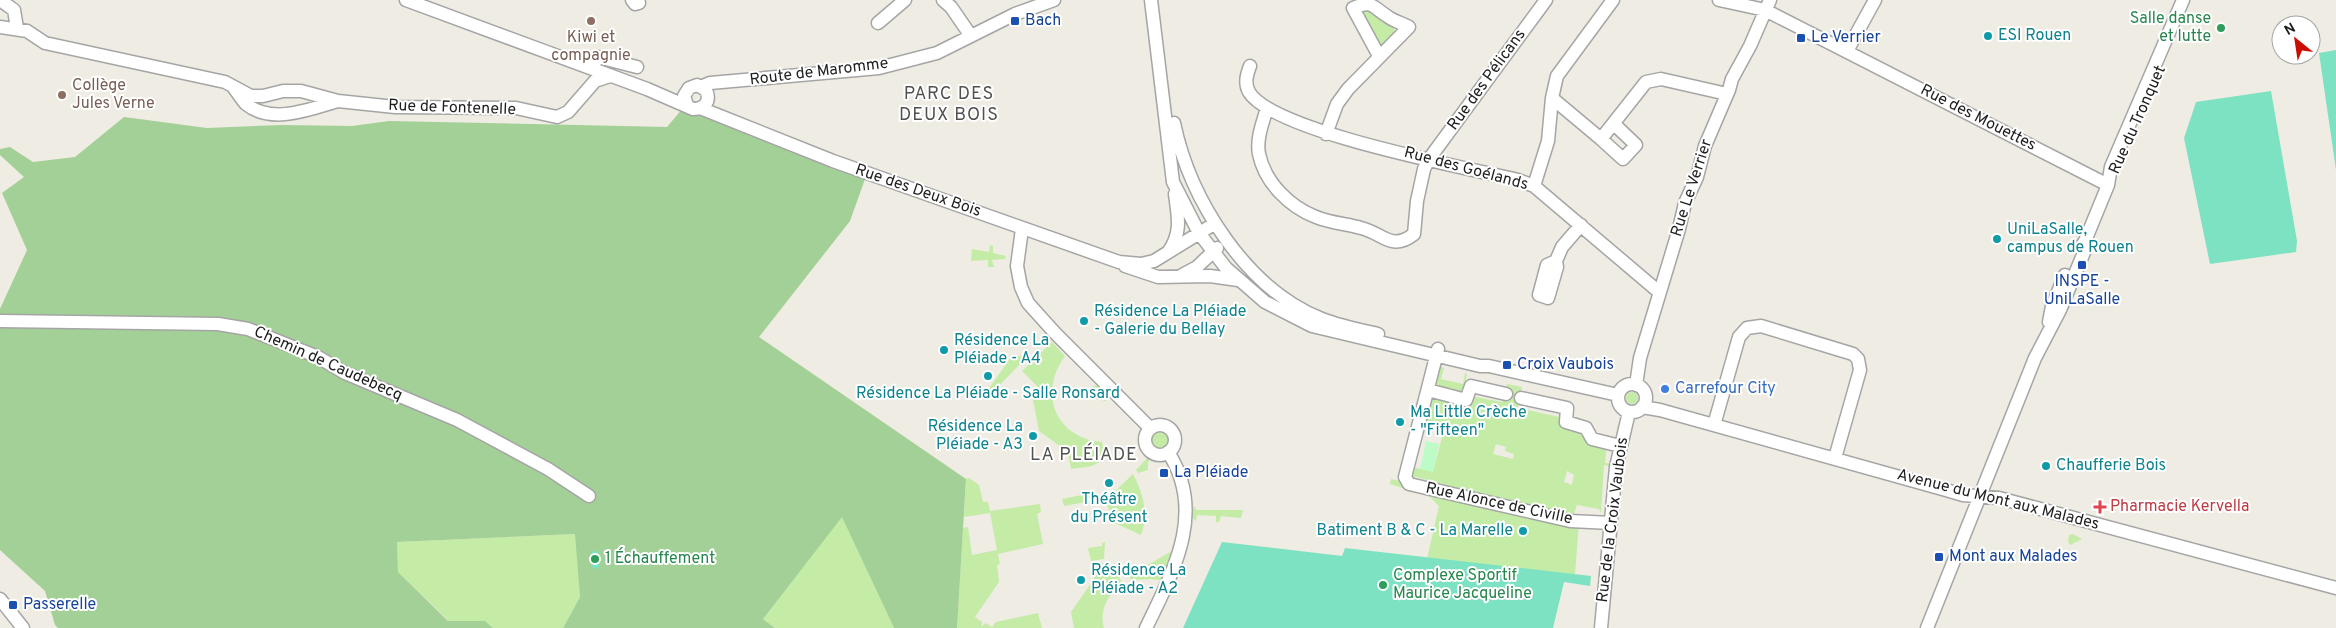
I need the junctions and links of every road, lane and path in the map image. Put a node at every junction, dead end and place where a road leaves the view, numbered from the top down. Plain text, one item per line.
1 (0, 0) edge
2 (406, 0) edge
3 (905, 0) edge
4 (943, 0) edge
5 (1054, 0) edge
6 (1151, 0) edge
7 (1546, 0) edge
8 (1613, 0) edge
9 (1719, 0) edge
10 (1875, 0) edge
11 (2183, 0) edge
12 (2191, 0) edge
13 (1768, 5) edge
14 (878, 23) dead end
15 (0, 27) edge
16 (17, 28) junction
17 (970, 36) junction
18 (1157, 42) junction
19 (1847, 51) junction
20 (1379, 56) junction
21 (1250, 66) dead end
22 (637, 67) dead end
23 (592, 68) junction
24 (610, 76) junction
25 (232, 85) junction
26 (647, 89) junction
27 (687, 90) junction
28 (306, 92) junction
29 (1728, 94) junction
30 (705, 98) junction
31 (1552, 98) junction
32 (338, 101) junction
33 (687, 104) junction
34 (1267, 108) junction
35 (309, 109) junction
36 (1614, 124) junction
37 (1326, 134) junction
38 (1601, 139) junction
39 (1429, 159) junction
40 (1173, 182) junction
41 (2108, 185) junction
42 (1534, 186) junction
43 (1214, 224) junction
44 (1581, 225) junction
45 (1022, 229) junction
46 (1199, 233) junction
47 (1227, 241) junction
48 (1212, 252) junction
49 (1167, 254) junction
50 (1556, 261) dead end
51 (1119, 262) junction
52 (1177, 277) junction
53 (1238, 280) junction
54 (1658, 292) junction
55 (0, 321) edge
56 (1437, 355) junction
57 (1636, 384) junction
58 (1428, 390) junction
59 (1506, 394) dead end
60 (1618, 396) junction
61 (1521, 398) dead end
62 (1644, 403) junction
63 (1629, 412) junction
64 (1714, 425) junction
65 (1150, 428) junction
66 (1620, 446) junction
67 (1168, 452) junction
68 (1835, 458) junction
69 (588, 496) dead end
70 (1979, 496) junction
71 (1611, 523) junction
72 (2336, 588) edge
73 (0, 599) edge
74 (23, 628) edge
75 (1146, 628) edge
76 (1601, 628) edge
77 (1927, 628) edge

1 - 16 street
2 - 23 street
3 - 14 street
4 - 17 street
5 - 17 street, Route de Maromme
6 - 18 street
7 - 39 street, Rue des Pélicans
8 - 31 street
9 - 13 street, Rue des Mouettes
10 - 19 street
11 - 41 street, Rue du Tronquet
12 - 41 street, Rue du Tronquet
13 - 19 street, Rue des Mouettes
13 - 29 street, Rue Le Verrier
15 - 16 street, Rue de Fontenelle
16 - 25 street, Rue de Fontenelle
17 - 30 street, Route de Maromme
18 - 40 street
18 - 43 street
19 - 41 street, Rue des Mouettes
20 - 20 street
20 - 37 street
21 - 34 street, Rue des Goélands
22 - 23 street
23 - 24 street
24 - 26 street
24 - 32 street, Rue de Fontenelle
25 - 28 street, Rue de Fontenelle
25 - 35 street, Rue de Fontenelle
26 - 27 street
26 - 33 street
27 - 30 street
27 - 33 street
28 - 32 street, Rue de Fontenelle
28 - 35 street
29 - 36 street
29 - 54 street, Rue Le Verrier
30 - 33 street
30 - 45 street, Rue des Deux Bois
31 - 38 street
31 - 42 street
32 - 35 street, Rue de Fontenelle
34 - 37 street, Rue des Goélands
34 - 39 street, Rue des Pélicans
36 - 38 street
36 - 38 street
37 - 39 street, Rue des Goélands
39 - 42 street, Rue des Goélands
40 - 46 street
40 - 49 street
41 - 70 street, Rue du Tronquet
42 - 44 street, Rue des Goélands
43 - 46 street, Rue des Deux Bois
43 - 47 street
44 - 50 street
44 - 54 street, Rue des Goélands
45 - 51 street, Rue des Deux Bois
45 - 65 street
46 - 48 street
46 - 49 street, Rue des Deux Bois
47 - 48 street
47 - 56 street
48 - 52 street
48 - 53 street
49 - 51 street, Rue des Deux Bois
51 - 52 street, Rue des Deux Bois
52 - 53 street, Rue des Deux Bois
53 - 56 street
54 - 57 street, Rue Le Verrier
55 - 69 street, Chemin de Caudebecq
56 - 58 street, Rue Alonce de Civille
56 - 60 street
57 - 60 street
57 - 62 street
58 - 59 street
58 - 71 street, Rue Alonce de Civille
60 - 63 street
61 - 66 street
62 - 63 street
62 - 64 street, Avenue du Mont aux Malades
63 - 66 street, Rue de la Croix Vaubois
64 - 68 street, Avenue du Mont aux Malades
64 - 68 street
65 - 67 street
65 - 67 street
66 - 71 street, Rue de la Croix Vaubois
67 - 75 street
68 - 70 street, Avenue du Mont aux Malades
70 - 72 street, Avenue du Mont aux Malades
70 - 77 street, Rue du Tronquet
71 - 76 street, Rue de la Croix Vaubois
73 - 74 street

